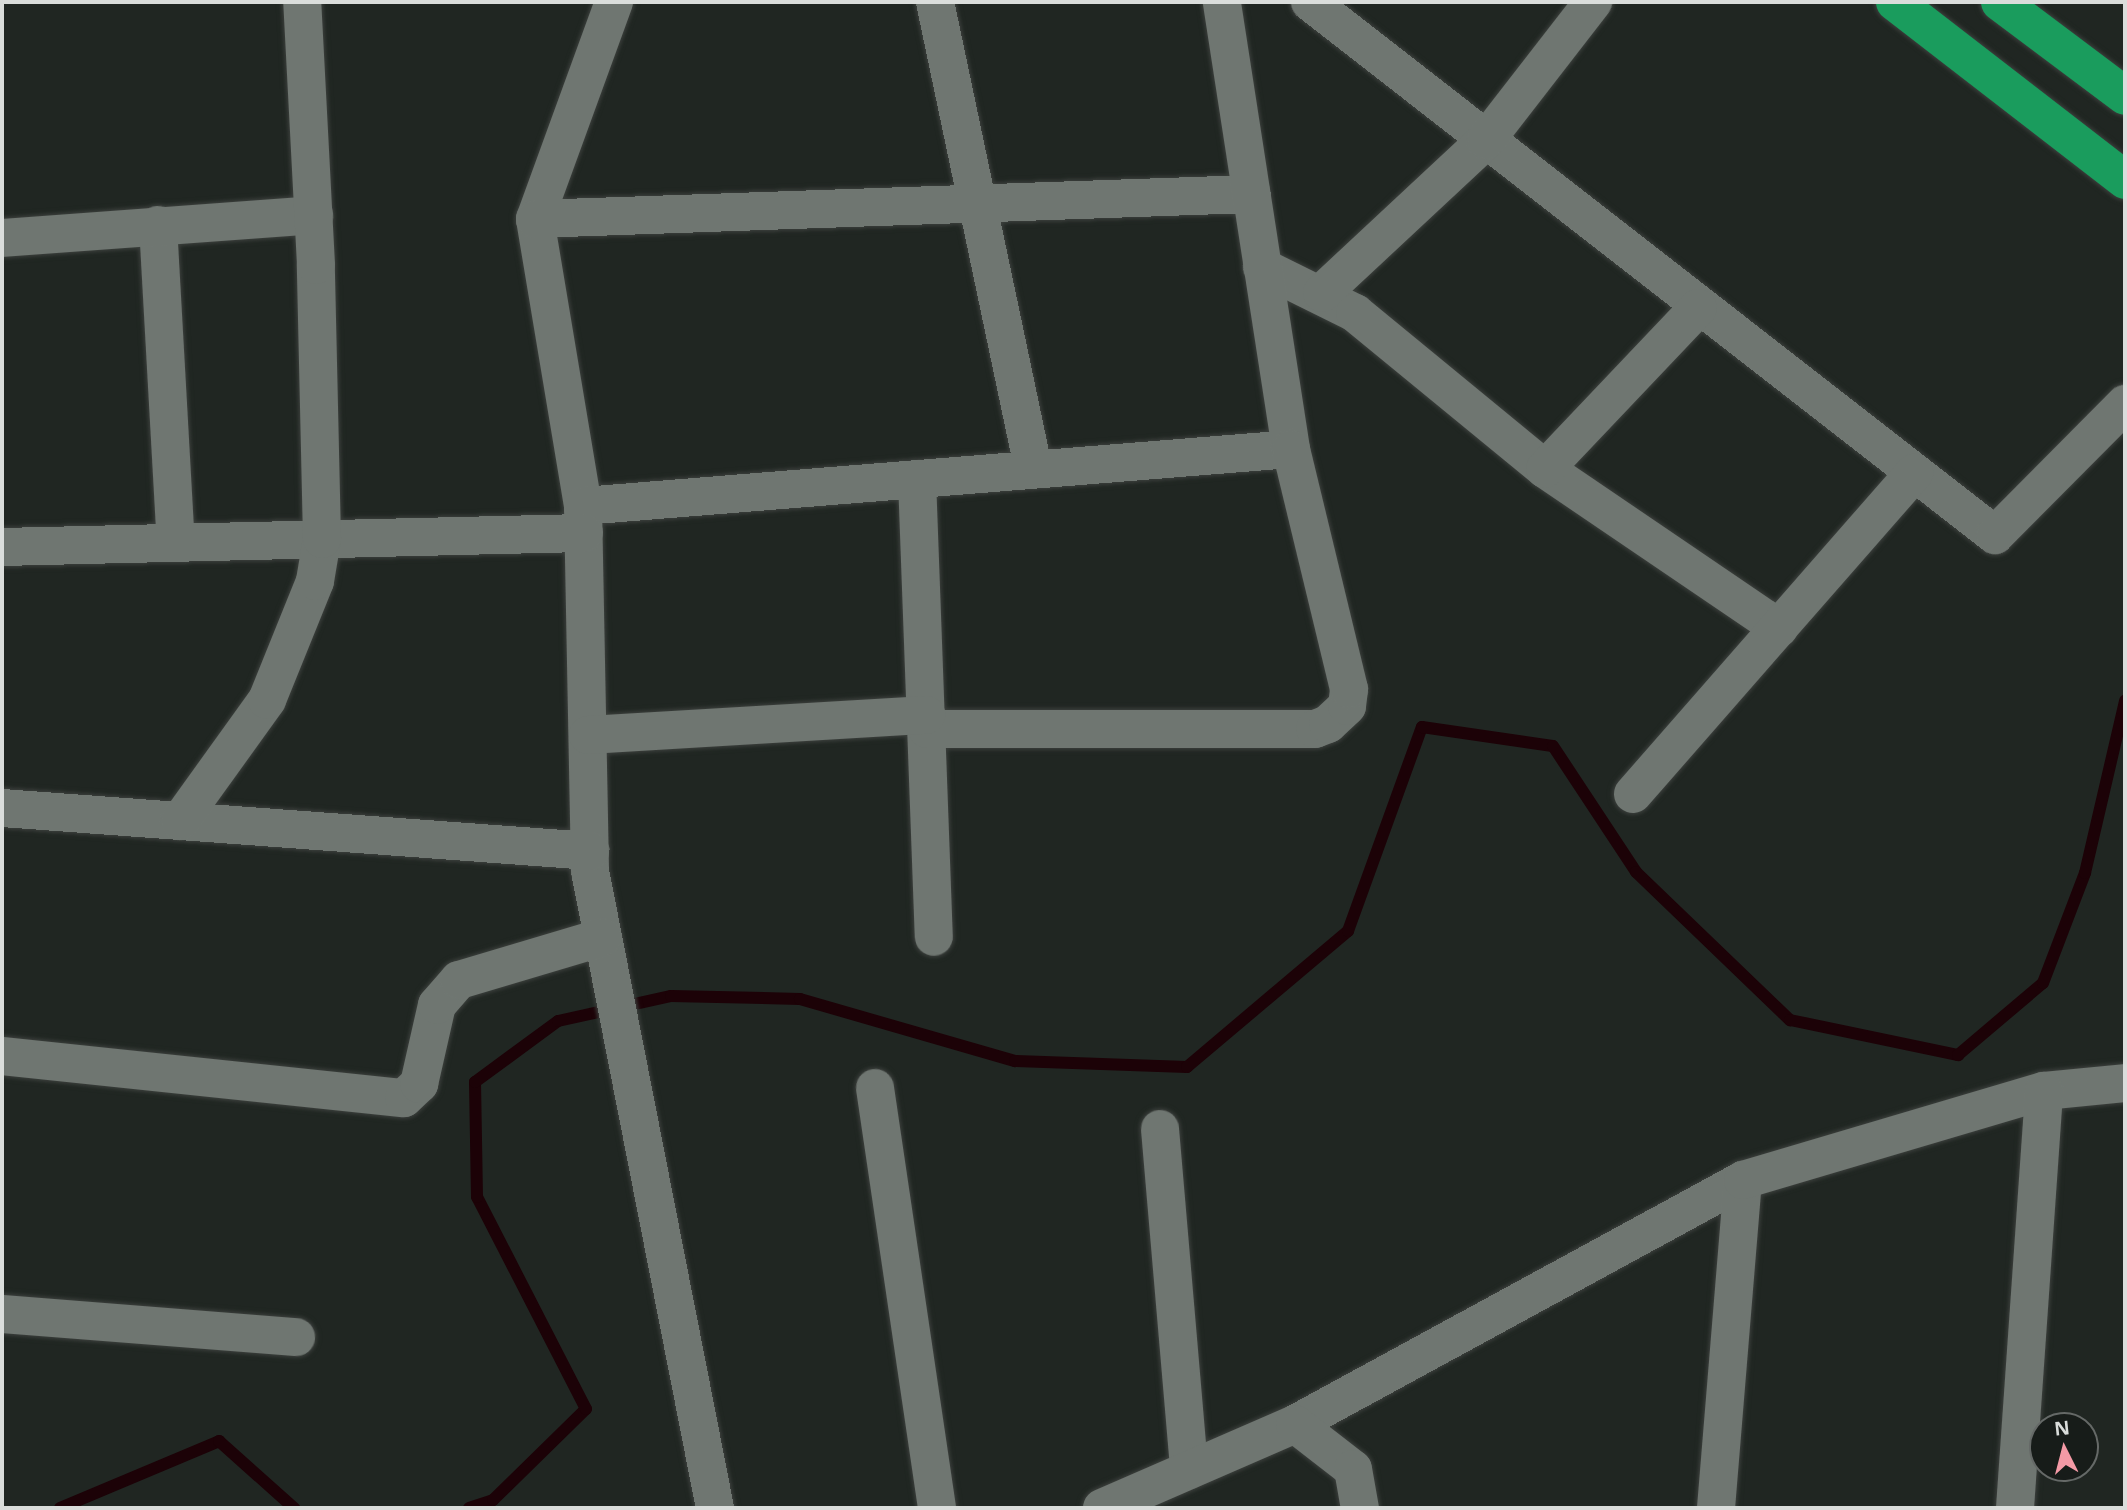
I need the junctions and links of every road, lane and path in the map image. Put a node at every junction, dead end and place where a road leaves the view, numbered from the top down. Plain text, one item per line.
1 (302, 2) edge
2 (614, 2) edge
3 (934, 2) edge
4 (1223, 2) edge
5 (1310, 2) edge
6 (1593, 2) edge
7 (1895, 2) edge
8 (2000, 2) edge
9 (2125, 96) edge
10 (1486, 140) junction
11 (2125, 180) edge
12 (1252, 194) junction
13 (975, 205) junction
14 (314, 215) junction
15 (534, 219) junction
16 (158, 225) junction
17 (2, 238) edge
18 (1262, 267) junction
19 (1322, 293) junction
20 (1698, 308) junction
21 (2125, 404) edge
22 (1291, 449) junction
23 (1033, 469) junction
24 (1545, 469) junction
25 (1914, 473) junction
26 (917, 479) junction
27 (583, 519) junction
28 (323, 539) junction
29 (176, 542) junction
30 (2, 547) edge
31 (1779, 628) junction
32 (926, 722) junction
33 (587, 735) junction
34 (1633, 794) dead end
35 (2, 808) edge
36 (180, 821) junction
37 (590, 851) junction
38 (934, 937) dead end
39 (606, 952) junction
40 (2, 1056) edge
41 (2125, 1083) edge
42 (875, 1088) dead end
43 (2044, 1091) junction
44 (1160, 1129) dead end
45 (1743, 1180) junction
46 (2, 1314) edge
47 (296, 1337) dead end
48 (1295, 1424) junction
49 (1189, 1470) junction
50 (715, 1508) edge
51 (937, 1508) edge
52 (1102, 1508) edge
53 (1360, 1508) edge
54 (1716, 1508) edge
55 (2015, 1508) edge

1 - 14 street
2 - 15 street
3 - 13 street
4 - 12 street
5 - 10 street
6 - 10 street
7 - 11 highway
8 - 9 highway
10 - 19 street
10 - 20 street
12 - 13 street
12 - 18 street
13 - 15 street
13 - 23 street
14 - 16 street
14 - 28 street
15 - 27 street
16 - 17 street
16 - 29 street
18 - 19 street
18 - 22 street
19 - 24 street
20 - 24 street
20 - 25 street
21 - 25 street
22 - 23 street
22 - 32 street
23 - 26 street
24 - 31 street
25 - 31 street
26 - 27 street
26 - 32 street
27 - 28 street
27 - 33 street
28 - 29 street
28 - 36 street
29 - 30 street
31 - 34 street
32 - 33 street
32 - 38 street
33 - 37 street
35 - 36 street
36 - 37 street
37 - 39 street
39 - 40 street
39 - 50 street
41 - 43 street
42 - 51 street
43 - 45 street
43 - 55 street
44 - 49 street
45 - 48 street
45 - 54 street
46 - 47 street
48 - 49 street
48 - 53 street
49 - 52 street

